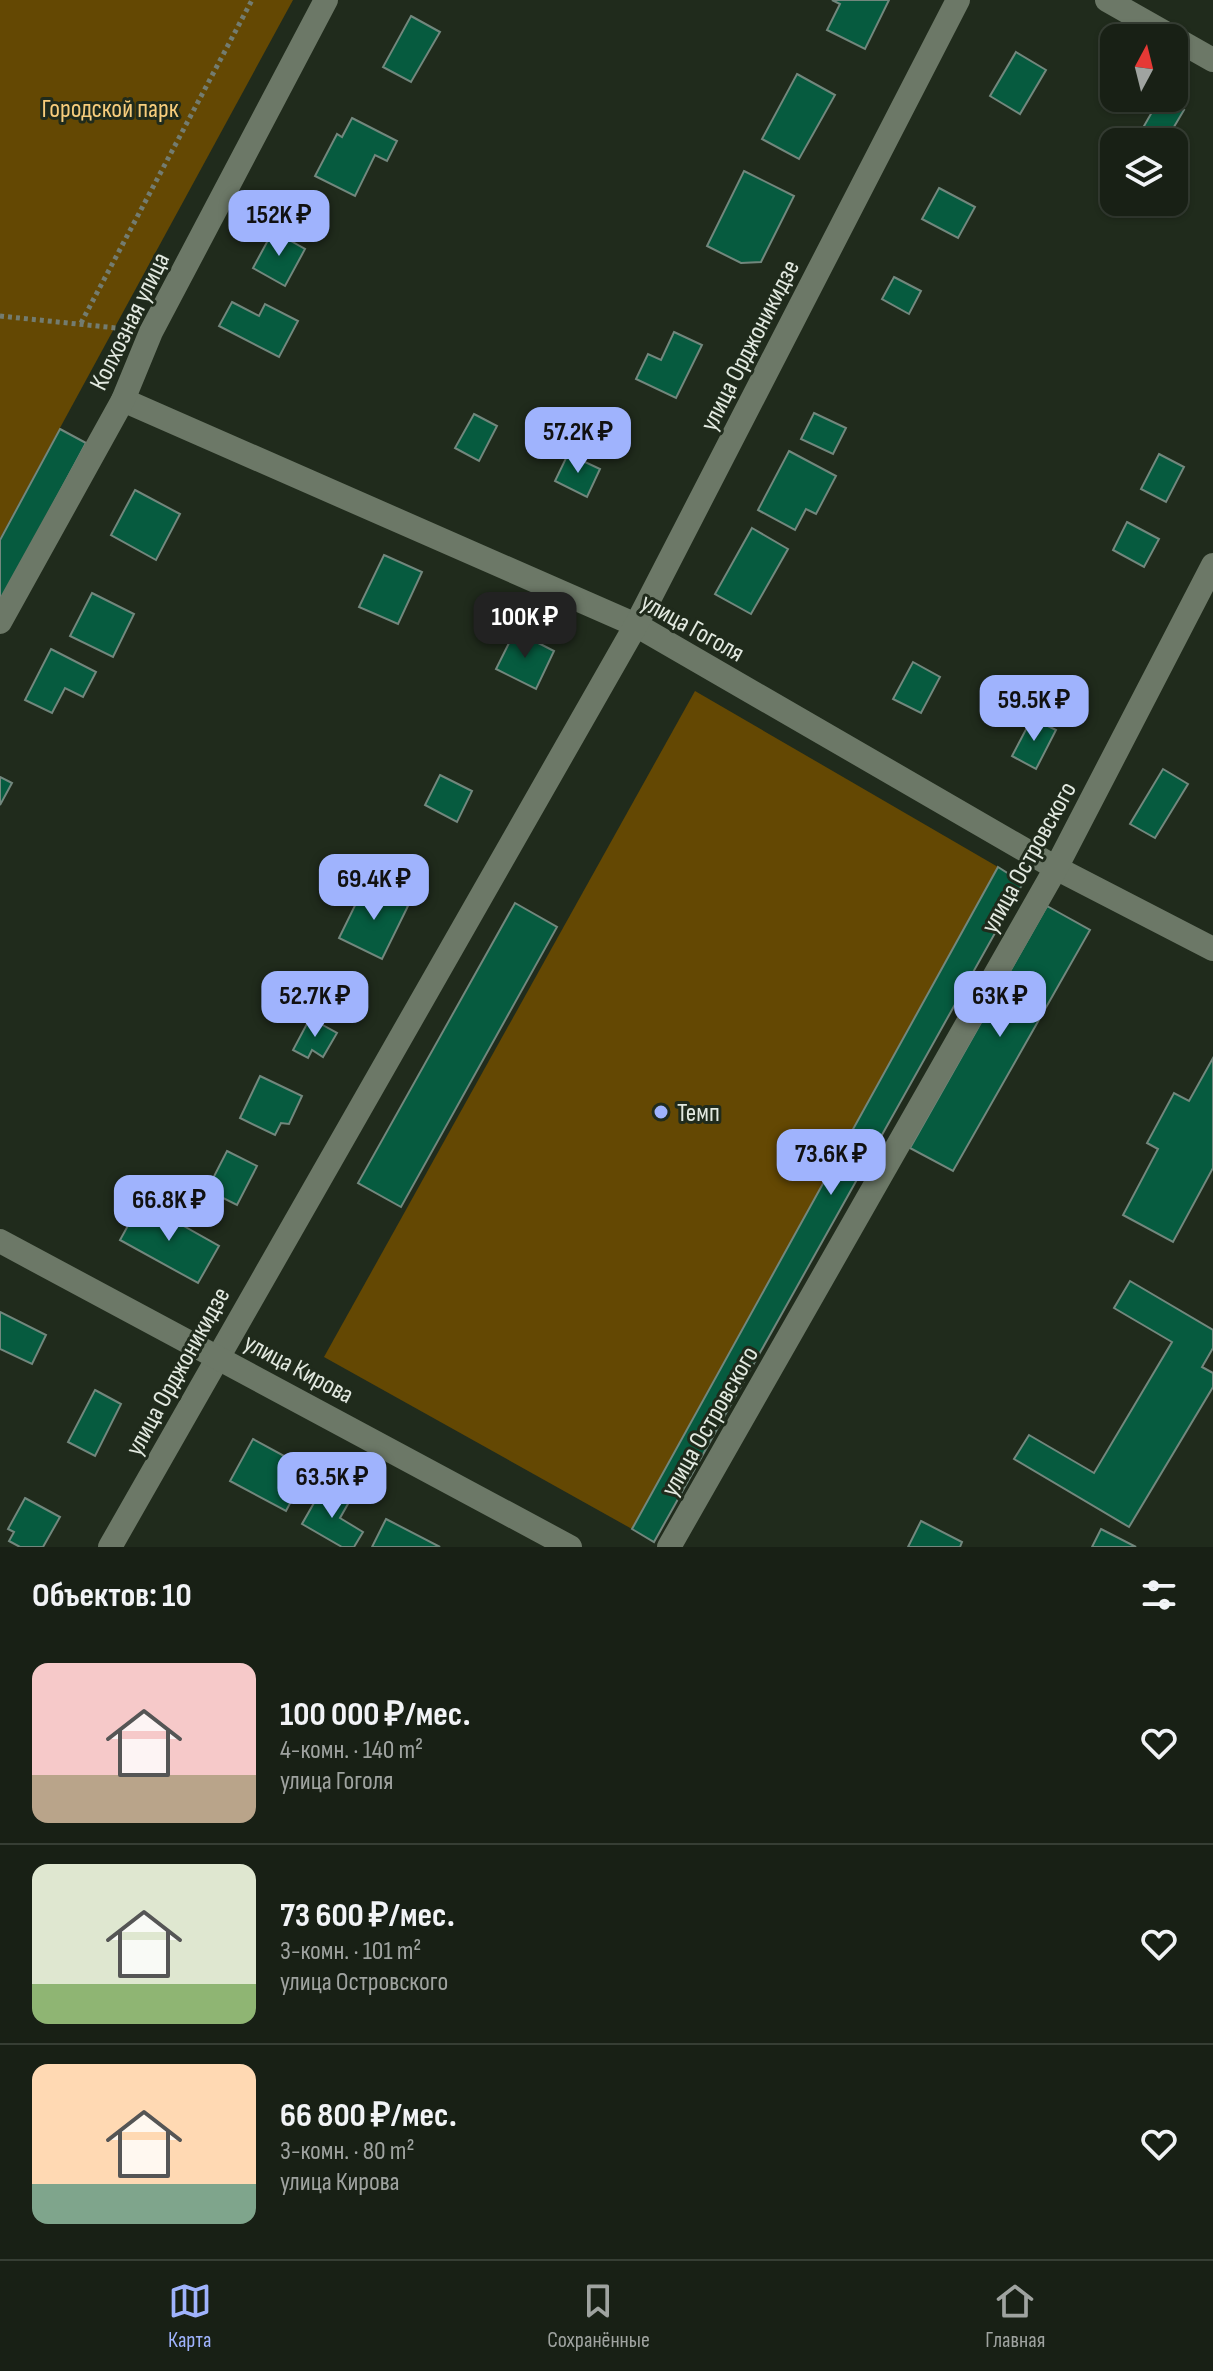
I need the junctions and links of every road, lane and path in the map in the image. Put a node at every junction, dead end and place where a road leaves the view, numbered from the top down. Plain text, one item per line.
1 (252, 0) edge
2 (326, 0) edge
3 (958, 0) edge
4 (1107, 0) edge
5 (1213, 60) edge
6 (0, 316) edge
7 (81, 323) junction
8 (151, 332) junction
9 (123, 400) junction
10 (1213, 565) edge
11 (0, 622) edge
12 (636, 625) junction
13 (1056, 868) junction
14 (1213, 949) edge
15 (0, 1241) edge
16 (217, 1356) junction
17 (110, 1547) edge
18 (570, 1547) edge
19 (669, 1547) edge

1 - 7 path
2 - 8 street, Колхозная улица
3 - 12 street, улица Орджоникидзе
4 - 5 street
6 - 7 path
7 - 8 path
8 - 9 street, Колхозная улица
9 - 11 street, Колхозная улица
9 - 12 street, улица Гоголя
10 - 13 street, улица Островского
12 - 13 street, улица Гоголя
12 - 16 street, улица Орджоникидзе
13 - 14 street, улица Гоголя
13 - 19 street, улица Островского
15 - 16 street, улица Кирова
16 - 17 street, улица Орджоникидзе
16 - 18 street, улица Кирова

